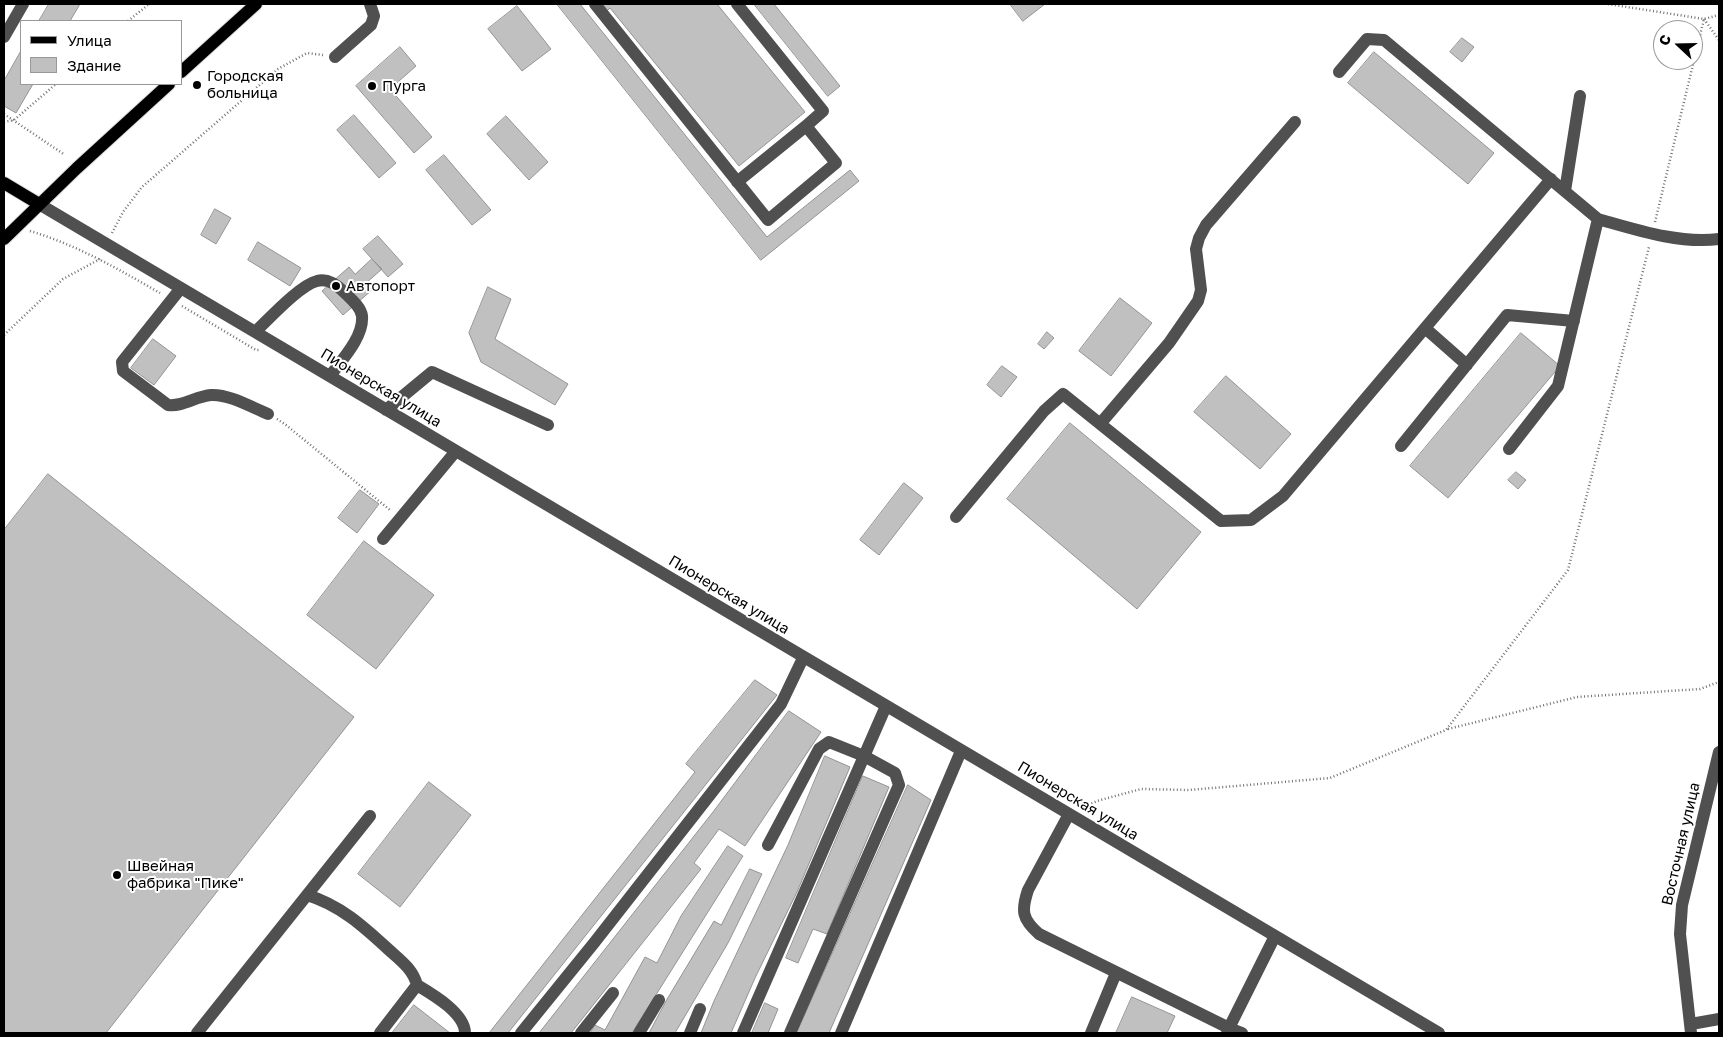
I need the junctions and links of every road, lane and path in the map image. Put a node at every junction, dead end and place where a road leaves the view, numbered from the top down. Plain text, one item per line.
1 (23, 4) edge
2 (148, 4) edge
3 (256, 4) edge
4 (370, 4) edge
5 (595, 4) edge
6 (737, 4) edge
7 (1608, 4) edge
8 (1719, 15) edge
9 (1704, 19) junction
10 (129, 20) edge
11 (4, 37) edge
12 (1719, 40) edge
13 (334, 57) joint
14 (182, 71) edge
15 (1339, 72) dead end
16 (55, 85) edge
17 (168, 85) edge
18 (1580, 96) dead end
19 (4, 114) edge
20 (14, 120) junction
21 (4, 122) edge
22 (1295, 122) dead end
23 (806, 126) junction
24 (65, 155) dead end
25 (1551, 179) junction
26 (737, 182) junction
27 (4, 183) edge
28 (1565, 191) junction
29 (39, 204) junction
30 (1598, 219) junction
31 (1652, 233) junction
32 (112, 235) dead end
33 (4, 239) edge
34 (1719, 239) edge
35 (101, 259) dead end
36 (181, 288) junction
37 (1574, 321) junction
38 (1425, 328) junction
39 (255, 332) junction
40 (4, 335) edge
41 (1467, 365) junction
42 (330, 376) junction
43 (386, 410) junction
44 (268, 414) joint
45 (1100, 424) junction
46 (548, 425) dead end
47 (1401, 446) dead end
48 (1508, 449) dead end
49 (456, 451) junction
50 (956, 517) dead end
51 (400, 518) junction
52 (383, 539) dead end
53 (803, 658) junction
54 (1719, 682) edge
55 (886, 706) junction
56 (1446, 730) junction
57 (961, 751) junction
58 (1719, 752) edge
59 (864, 756) junction
60 (1069, 814) junction
61 (370, 816) dead end
62 (768, 845) dead end
63 (307, 895) junction
64 (1275, 936) junction
65 (1116, 973) junction
66 (417, 985) junction
67 (613, 994) dead end
68 (659, 1000) dead end
69 (700, 1009) dead end
70 (1719, 1019) edge
71 (1691, 1028) edge
72 (1228, 1031) edge
73 (197, 1033) edge
74 (380, 1033) edge
75 (465, 1033) edge
76 (521, 1033) edge
77 (581, 1033) edge
78 (639, 1033) edge
79 (690, 1033) edge
80 (743, 1033) edge
81 (790, 1033) edge
82 (841, 1033) edge
83 (1090, 1033) edge
84 (1242, 1033) edge
85 (1439, 1033) edge

1 - 11 street
2 - 10 path
3 - 14 main road
4 - 13 street
5 - 26 street
6 - 23 street
7 - 9 path
8 - 9 path
9 - 12 path
9 - 31 path
13 - 32 path
15 - 25 street
16 - 20 path
17 - 29 main road
18 - 28 street
19 - 20 path
20 - 21 path
20 - 24 path
22 - 45 street
23 - 26 street
23 - 26 street
25 - 28 street
25 - 38 street
27 - 29 main road, Пионерская улица
28 - 30 street
29 - 33 main road
29 - 36 street, Пионерская улица
30 - 31 street
30 - 37 street
31 - 34 street
31 - 56 path
35 - 40 path
36 - 39 street, Пионерская улица
36 - 44 street
37 - 41 street
37 - 48 street
38 - 41 street
38 - 45 street
39 - 42 street, Пионерская улица
39 - 42 street
41 - 47 street
42 - 43 street, Пионерская улица
43 - 46 street
43 - 49 street, Пионерская улица
44 - 51 path
45 - 50 street
49 - 51 street
49 - 53 street, Пионерская улица
51 - 52 street
53 - 55 street, Пионерская улица
53 - 76 street
54 - 56 path
55 - 57 street, Пионерская улица
55 - 59 street
56 - 60 path
57 - 60 street, Пионерская улица
57 - 82 street
58 - 71 street, Восточная улица
59 - 62 street
59 - 80 street
59 - 81 street
60 - 64 street, Пионерская улица
60 - 65 street
61 - 63 street
63 - 66 street
63 - 73 street
64 - 72 street
64 - 85 street, Пионерская улица
65 - 72 street
65 - 83 street
66 - 74 street
66 - 75 street
67 - 77 street
68 - 78 street
69 - 79 street
70 - 71 street
72 - 84 street

